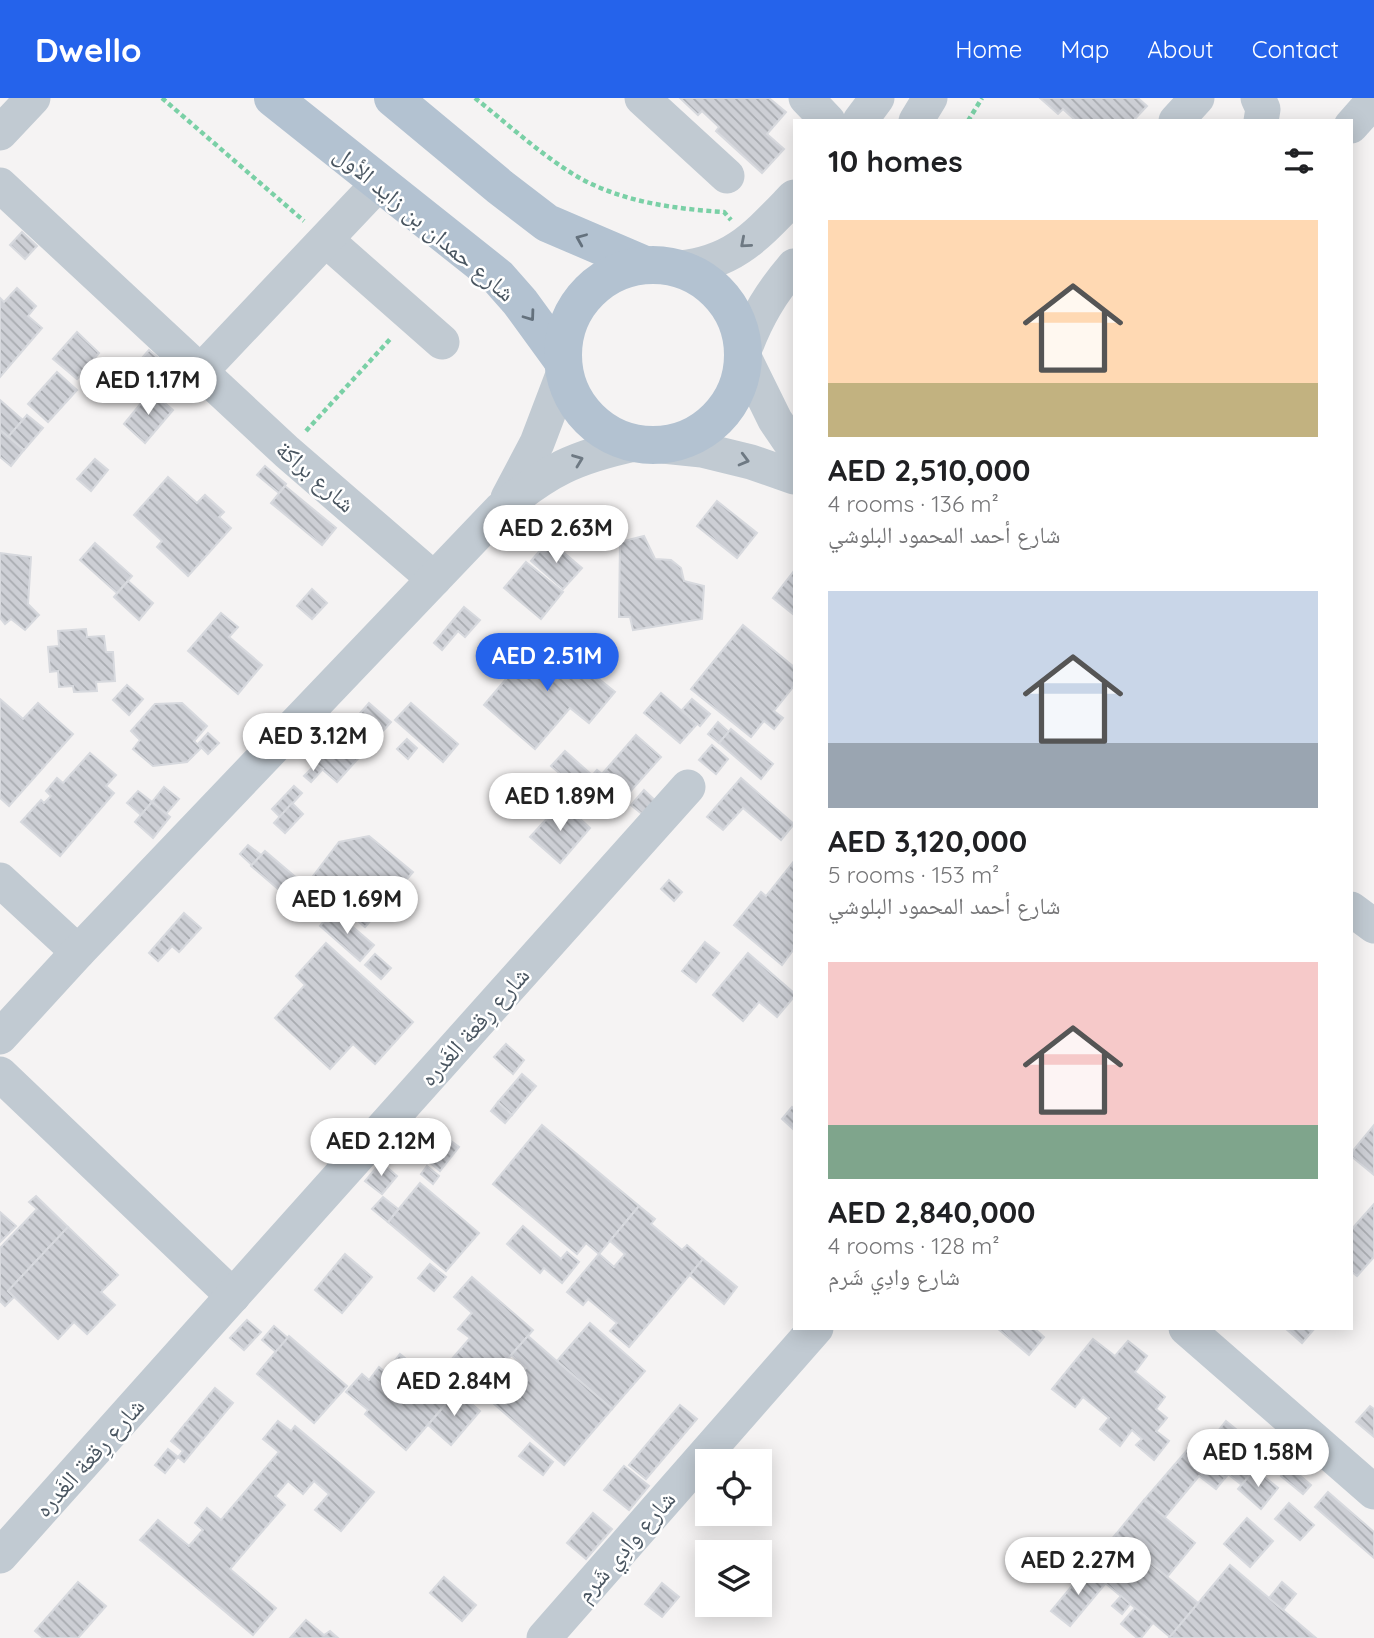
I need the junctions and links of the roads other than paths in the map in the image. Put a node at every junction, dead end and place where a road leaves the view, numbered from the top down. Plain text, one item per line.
1 (33, 98) edge
2 (273, 98) edge
3 (393, 98) edge
4 (642, 98) edge
5 (806, 98) edge
6 (877, 98) edge
7 (930, 98) edge
8 (1197, 98) edge
9 (1258, 98) edge
10 (1374, 100) edge
11 (826, 119) edge
12 (861, 119) edge
13 (917, 119) edge
14 (1177, 119) edge
15 (1261, 119) edge
16 (1353, 123) edge
17 (0, 133) edge
18 (727, 176) dead end
19 (379, 183) junction
20 (0, 185) edge
21 (793, 198) edge
22 (326, 240) junction
23 (662, 266) junction
24 (793, 267) edge
25 (442, 342) dead end
26 (744, 354) junction
27 (563, 367) junction
28 (201, 371) junction
29 (644, 444) junction
30 (793, 447) edge
31 (793, 477) edge
32 (500, 510) junction
33 (434, 579) junction
34 (688, 787) dead end
35 (0, 880) edge
36 (78, 952) junction
37 (0, 1037) edge
38 (0, 1074) edge
39 (233, 1296) junction
40 (814, 1330) edge
41 (1188, 1330) edge
42 (1374, 1492) edge
43 (0, 1556) edge
44 (544, 1638) edge

1 - 17 street
2 - 19 main road, شارع حمدان بن زايد الأول
23 -> 3 main road
4 - 18 street
5 - 11 street
6 - 12 street
7 - 13 street
8 - 14 street
9 - 15 street
10 - 16 street
19 - 22 street
19 -> 27 main road, شارع حمدان بن زايد الأول
20 - 28 street, شارع براكة
21 -> 23 street
22 - 25 street
22 - 28 street
23 - 26 main road
23 - 27 main road
24 - 26 street
26 - 29 main road
26 - 30 street
27 - 29 main road
27 - 32 street
28 - 33 street, شارع براكة
29 -> 31 street
32 -> 29 street
32 - 33 street
33 - 36 street
34 - 39 street, شارع رِقعة الغَدره
35 - 36 street
36 - 37 street
38 - 39 street
39 - 43 street, شارع رِقعة الغَدره
40 - 44 street, شارع وادِي شَرم
41 - 42 street

